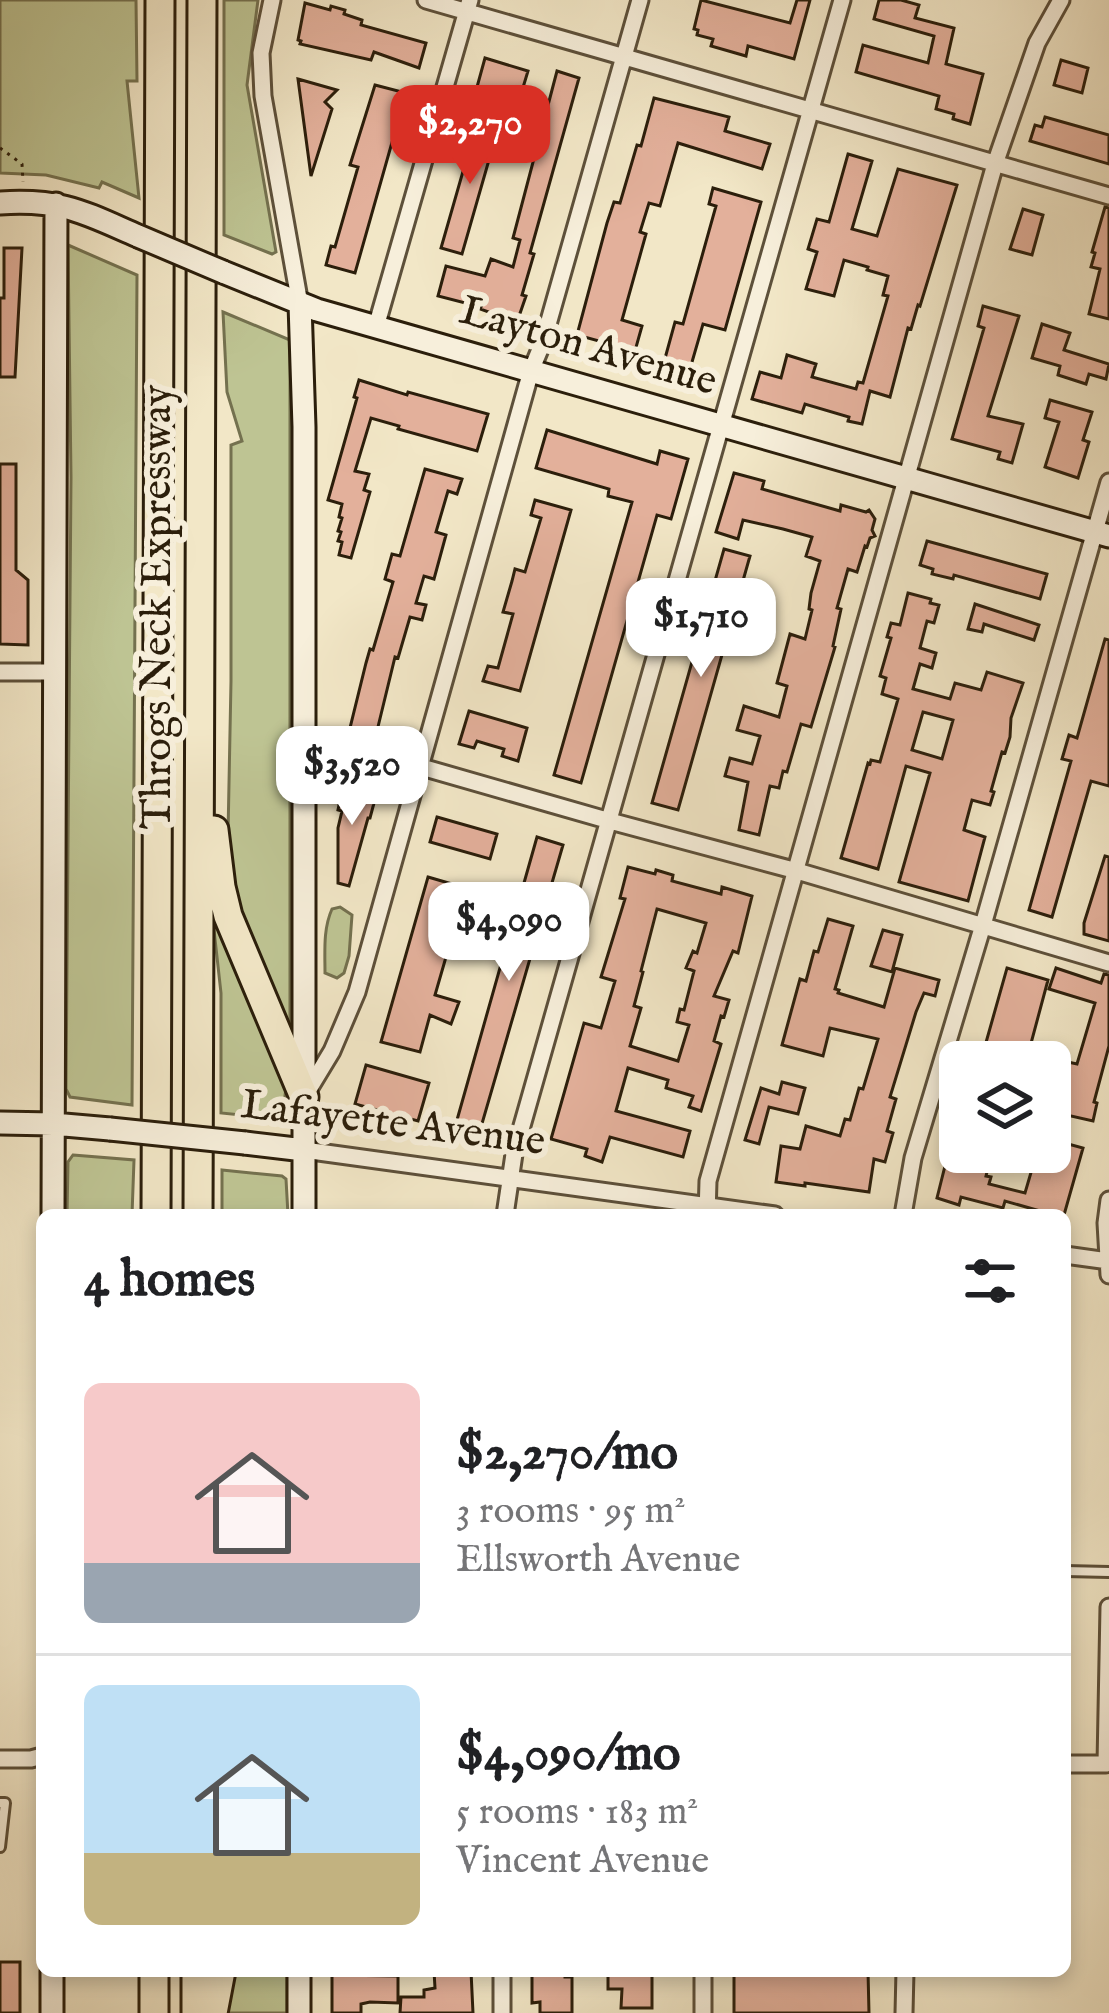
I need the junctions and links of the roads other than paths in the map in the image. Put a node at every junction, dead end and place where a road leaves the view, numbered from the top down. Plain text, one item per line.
1 (160, 0) edge
2 (202, 0) edge
3 (272, 0) edge
4 (426, 0) edge
5 (640, 0) edge
6 (842, 0) edge
7 (1061, 0) edge
8 (468, 6) edge
9 (623, 57) junction
10 (812, 111) junction
11 (995, 164) junction
12 (1109, 196) edge
13 (0, 199) edge
14 (56, 204) junction
15 (300, 304) junction
16 (376, 327) junction
17 (531, 371) junction
18 (722, 426) junction
19 (908, 478) junction
20 (1109, 482) edge
21 (1102, 534) edge
22 (0, 672) edge
23 (55, 673) junction
24 (200, 676) junction
25 (303, 733) junction
26 (419, 766) junction
27 (610, 821) junction
28 (796, 871) junction
29 (983, 926) junction
30 (1109, 962) edge
31 (304, 1097) junction
32 (0, 1123) edge
33 (53, 1124) junction
34 (304, 1150) junction
35 (509, 1178) junction
36 (1109, 1200) edge
37 (53, 1209) edge
38 (156, 1209) edge
39 (198, 1209) edge
40 (304, 1209) edge
41 (506, 1209) edge
42 (701, 1209) edge
43 (707, 1209) edge
44 (904, 1209) edge
45 (1071, 1256) edge
46 (1108, 1261) edge
47 (1109, 1275) edge
48 (1071, 1571) edge
49 (1109, 1571) edge
50 (1109, 1606) edge
51 (36, 1758) edge
52 (0, 1759) edge
53 (1071, 1764) edge
54 (0, 1803) edge
55 (0, 1843) edge
56 (52, 1977) edge
57 (154, 1977) edge
58 (196, 1977) edge
59 (220, 1977) edge
60 (299, 1977) edge
61 (502, 1977) edge
62 (703, 1977) edge
63 (904, 1977) edge
64 (52, 2013) edge
65 (154, 2013) edge
66 (196, 2013) edge
67 (213, 2013) edge
68 (299, 2013) edge
69 (502, 2013) edge
70 (703, 2013) edge
71 (904, 2013) edge

1 - 38 highway, Throgs Neck Expressway
2 - 24 highway, Throgs Neck Expressway
3 - 15 street
4 - 8 street
5 - 9 street
6 - 10 street
7 - 11 street
8 - 9 street
8 - 16 street
9 - 10 street
9 - 17 street
10 - 11 street
10 - 18 street
11 - 12 street
11 - 19 street
13 - 14 street, Layton Avenue
14 - 15 street, Layton Avenue, bridge
14 - 23 street
15 - 16 street, Layton Avenue
15 - 25 street
16 - 17 street, Layton Avenue
17 - 18 street, Layton Avenue
17 - 26 street
18 - 19 street, Layton Avenue
18 - 27 street
19 - 21 street, Layton Avenue
19 - 28 street
20 - 21 street
21 - 29 street
22 - 23 street
23 - 33 street
24 - 31 highway
24 - 39 highway, Throgs Neck Expressway
25 - 26 street
25 - 31 street
26 - 27 street
26 - 31 street
27 - 28 street
27 - 35 street
28 - 29 street
28 - 43 street
29 - 30 street
29 - 44 street
31 - 34 street
32 - 33 street, Lafayette Avenue
33 - 34 street, Lafayette Avenue, bridge
33 - 37 street
34 - 35 street, Lafayette Avenue
34 - 40 street
35 - 41 street
35 - 42 street, Lafayette Avenue
36 - 46 street
45 - 46 street
46 - 47 street
48 - 49 lane
50 - 53 street
51 - 52 street
54 - 55 lane
56 - 64 street
57 - 65 highway
58 - 66 highway
59 - 67 highway
60 - 68 street
61 - 69 street
62 - 70 street
63 - 71 street

